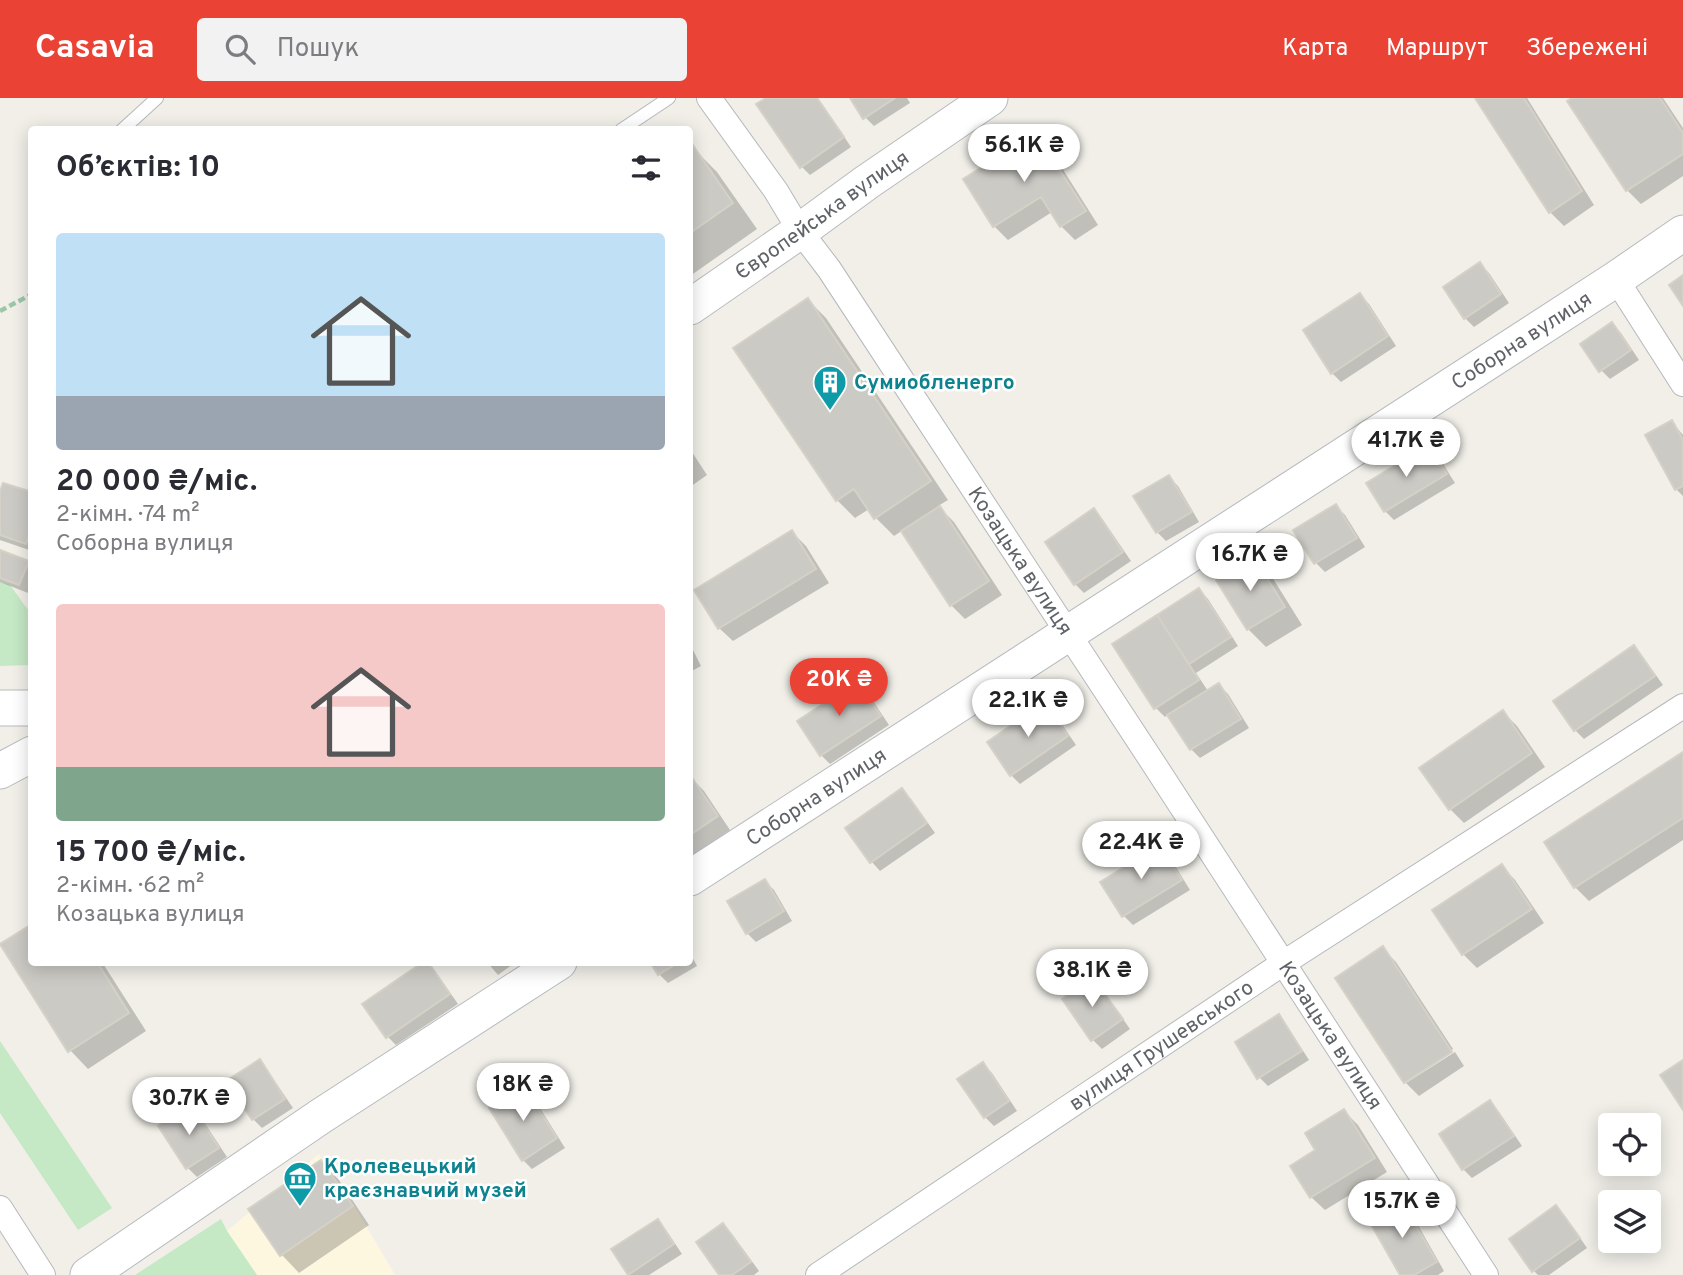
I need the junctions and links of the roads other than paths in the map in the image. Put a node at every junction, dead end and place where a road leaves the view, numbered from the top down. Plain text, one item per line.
1 (156, 98) edge
2 (669, 98) edge
3 (709, 98) edge
4 (989, 98) edge
5 (125, 126) edge
6 (627, 126) edge
7 (800, 231) junction
8 (1683, 233) edge
9 (1616, 279) junction
10 (693, 305) edge
11 (1683, 384) edge
12 (1069, 633) junction
13 (1683, 706) edge
14 (0, 708) edge
15 (28, 708) edge
16 (28, 756) edge
17 (0, 771) edge
18 (693, 876) edge
19 (1285, 962) junction
20 (553, 966) edge
21 (0, 1208) edge
22 (43, 1275) edge
23 (88, 1275) edge
24 (818, 1275) edge
25 (1486, 1275) edge

1 - 5 lane
2 - 6 lane
3 - 7 street, Козацька вулиця
4 - 7 street, Європейська вулиця
7 - 10 street, Європейська вулиця
7 - 12 street, Козацька вулиця
8 - 9 street, Соборна вулиця
9 - 11 street
9 - 12 street, Соборна вулиця
12 - 18 street, Соборна вулиця
12 - 19 street, Козацька вулиця
13 - 19 street, вулиця Грушевського
14 - 15 street
16 - 17 street
19 - 24 street, вулиця Грушевського
19 - 25 street, Козацька вулиця
20 - 23 street
21 - 22 street

